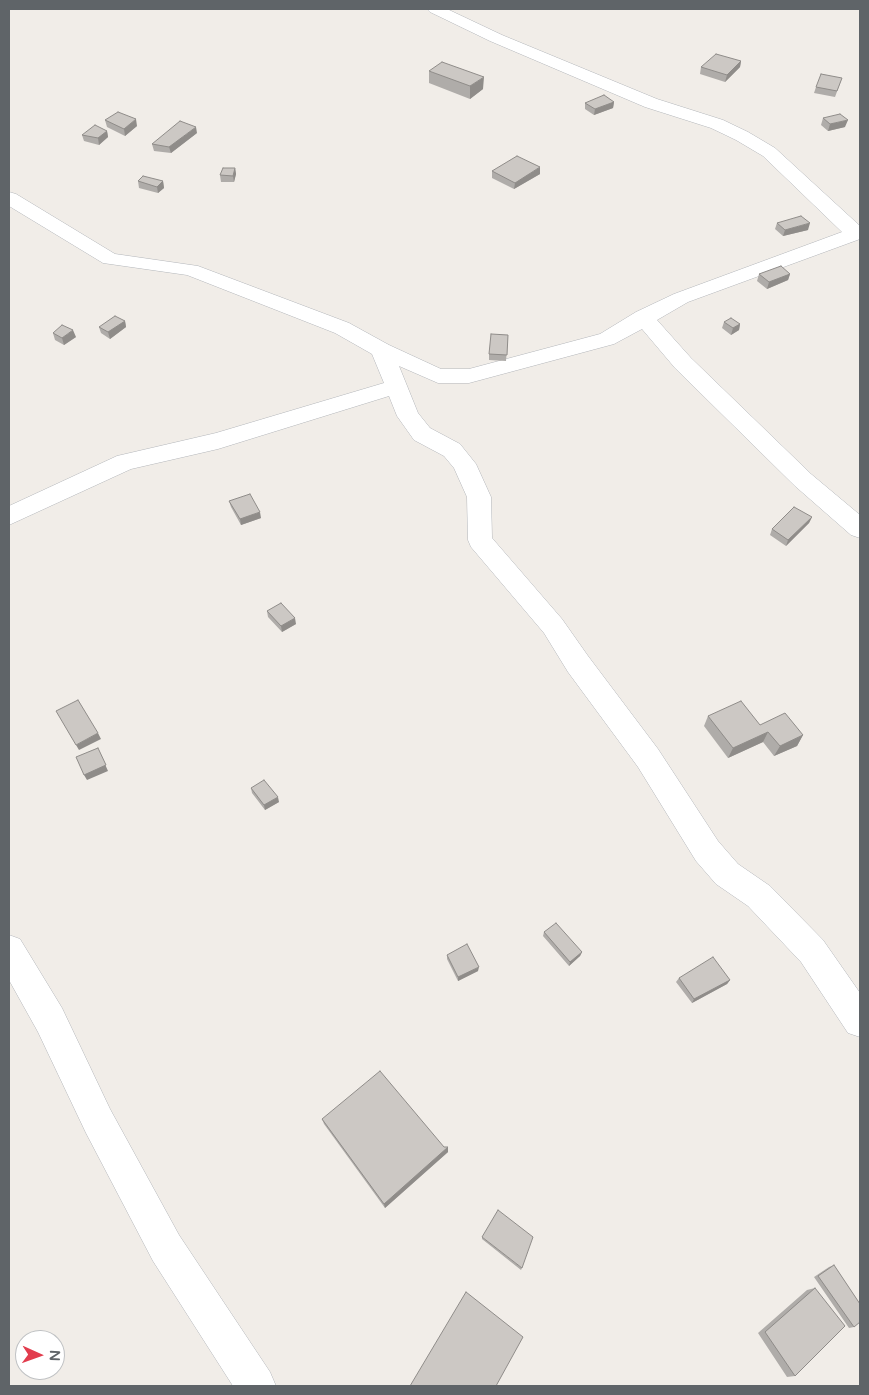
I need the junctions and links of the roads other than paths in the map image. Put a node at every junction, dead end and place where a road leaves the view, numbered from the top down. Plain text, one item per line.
1 (435, 9) edge
2 (9, 198) edge
3 (858, 233) edge
4 (643, 317) junction
5 (381, 350) junction
6 (395, 387) junction
7 (9, 516) edge
8 (860, 529) edge
9 (9, 950) edge
10 (860, 1021) edge
11 (256, 1386) edge

1 - 3 street
2 - 5 street
3 - 4 street
4 - 5 street
4 - 8 street
5 - 6 street
6 - 7 street
6 - 10 street
9 - 11 street

